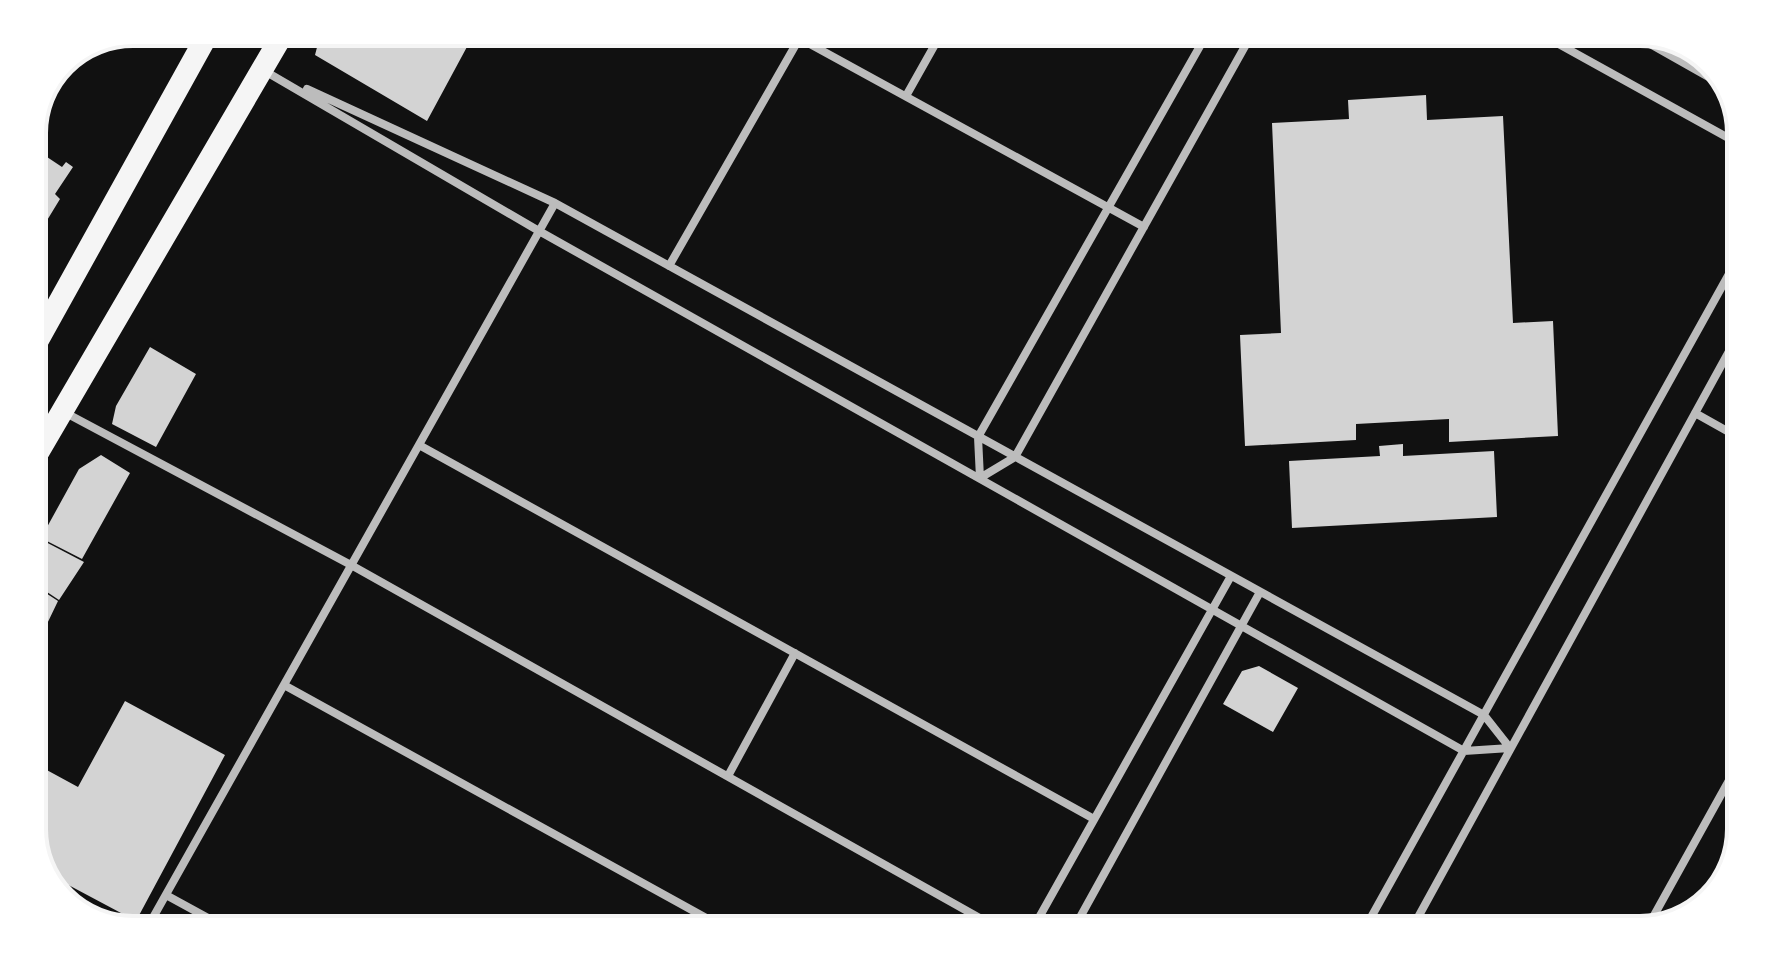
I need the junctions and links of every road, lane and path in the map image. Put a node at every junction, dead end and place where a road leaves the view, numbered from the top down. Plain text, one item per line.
1 (201, 46) edge
2 (276, 46) edge
3 (796, 46) edge
4 (821, 46) edge
5 (934, 46) edge
6 (1200, 46) edge
7 (1245, 46) edge
8 (1562, 46) edge
9 (1657, 48) edge
10 (262, 69) junction
11 (1703, 74) edge
12 (906, 96) junction
13 (1727, 137) edge
14 (555, 203) junction
15 (1109, 207) junction
16 (1144, 227) junction
17 (539, 231) junction
18 (669, 266) junction
19 (1727, 278) edge
20 (46, 326) edge
21 (1727, 355) edge
22 (62, 411) junction
23 (1695, 413) junction
24 (1727, 431) edge
25 (978, 437) junction
26 (46, 439) edge
27 (419, 445) junction
28 (1015, 457) junction
29 (980, 478) junction
30 (351, 565) junction
31 (1231, 576) junction
32 (1260, 592) junction
33 (1212, 610) junction
34 (1242, 626) junction
35 (795, 653) junction
36 (284, 685) junction
37 (1484, 715) junction
38 (1510, 748) junction
39 (1464, 751) junction
40 (728, 776) junction
41 (1727, 784) edge
42 (1094, 819) junction
43 (166, 895) junction
44 (1655, 914) edge
45 (154, 916) edge
46 (204, 916) edge
47 (703, 916) edge
48 (976, 916) edge
49 (1040, 916) edge
50 (1081, 916) edge
51 (1372, 916) edge
52 (1419, 916) edge

1 - 20 highway
2 - 10 highway
3 - 18 street
4 - 12 street
5 - 12 street
6 - 15 street
7 - 16 street
8 - 13 street
9 - 11 street
10 - 14 street
10 - 17 street
10 - 22 highway
12 - 15 street
14 - 17 street
14 - 18 street
15 - 16 street
15 - 25 street
16 - 28 street
17 - 27 street
17 - 29 street
18 - 25 street
19 - 37 street
21 - 23 street
22 - 26 highway
22 - 30 street
23 - 24 street
23 - 38 street
25 - 28 street
25 - 29 street
27 - 30 street
27 - 35 street
28 - 29 street
28 - 31 street
29 - 33 street
30 - 36 street
30 - 40 street
31 - 32 street
31 - 33 street
32 - 34 street
32 - 37 street
33 - 34 street
33 - 42 street
34 - 39 street
34 - 50 street
35 - 40 street
35 - 42 street
36 - 43 street
36 - 47 street
37 - 38 street
37 - 39 street
38 - 39 street
38 - 52 street
39 - 51 street
40 - 48 street
41 - 44 street
42 - 49 street
43 - 45 street
43 - 46 street

